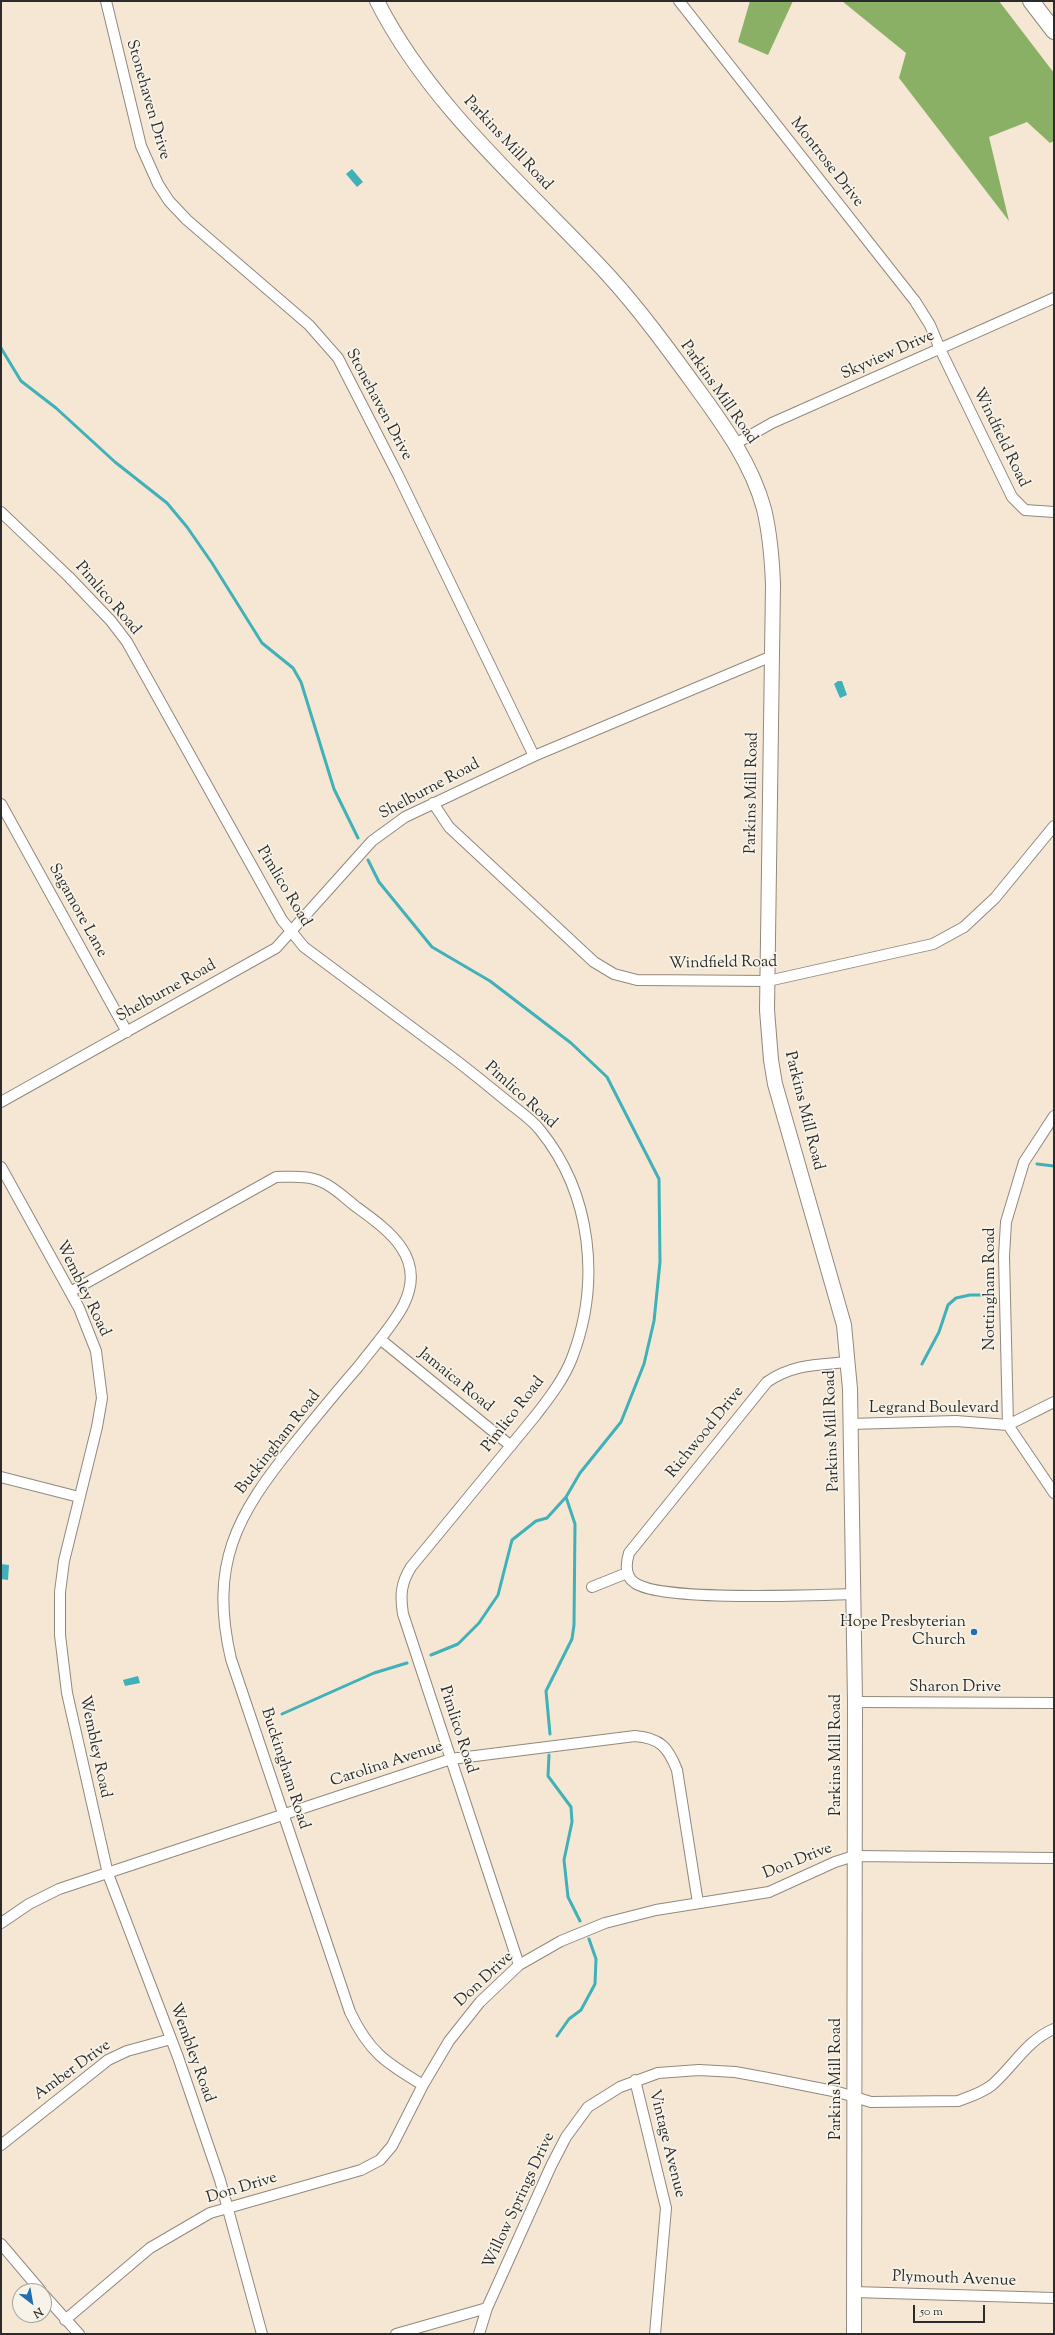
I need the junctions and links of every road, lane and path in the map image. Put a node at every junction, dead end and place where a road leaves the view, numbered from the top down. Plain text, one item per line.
1 (106, 1) edge
2 (377, 1) edge
3 (679, 1) edge
4 (1031, 1) edge
5 (1054, 31) edge
6 (1054, 298) edge
7 (940, 349) junction
8 (735, 444) junction
9 (1, 512) edge
10 (1054, 512) edge
11 (772, 656) junction
12 (534, 756) junction
13 (433, 803) junction
14 (1, 804) edge
15 (1054, 826) edge
16 (291, 932) junction
17 (768, 981) junction
18 (127, 1032) junction
19 (1, 1102) edge
20 (1054, 1116) edge
21 (1, 1167) edge
22 (70, 1292) junction
23 (380, 1339) junction
24 (848, 1362) junction
25 (1054, 1402) edge
26 (850, 1424) junction
27 (1008, 1424) junction
28 (511, 1446) junction
29 (1, 1477) edge
30 (1054, 1493) edge
31 (79, 1497) junction
32 (627, 1573) junction
33 (592, 1587) dead end
34 (852, 1594) junction
35 (855, 1702) junction
36 (1054, 1703) edge
37 (451, 1759) junction
38 (284, 1816) junction
39 (854, 1856) junction
40 (1054, 1858) edge
41 (108, 1874) junction
42 (698, 1903) junction
43 (1, 1923) edge
44 (519, 1965) junction
45 (1054, 2029) edge
46 (172, 2039) junction
47 (635, 2080) junction
48 (423, 2085) junction
49 (854, 2097) junction
50 (1, 2145) edge
51 (228, 2207) junction
52 (1, 2244) edge
53 (33, 2283) edge
54 (854, 2292) junction
55 (1054, 2298) edge
56 (52, 2305) edge
57 (487, 2308) junction
58 (65, 2320) junction
59 (79, 2334) edge
60 (262, 2334) edge
61 (396, 2334) edge
62 (479, 2334) edge
63 (655, 2334) edge
64 (854, 2334) edge

1 - 12 street, Stonehaven Drive
2 - 8 street, Parkins Mill Road
3 - 7 street, Montrose Drive
4 - 5 main road
6 - 7 street, Skyview Drive
7 - 8 street, Skyview Drive
7 - 10 street, Windfield Road
8 - 11 street, Parkins Mill Road
9 - 16 street, Pimlico Road
11 - 12 street, Shelburne Road
11 - 17 street, Parkins Mill Road
12 - 13 street, Shelburne Road
13 - 16 street, Shelburne Road
13 - 17 street, Windfield Road
14 - 18 street, Sagamore Lane
15 - 17 street, Windfield Road
16 - 18 street, Shelburne Road
16 - 28 street, Pimlico Road
17 - 24 street, Parkins Mill Road
18 - 19 street, Shelburne Road
20 - 27 street, Nottingham Road
21 - 22 street, Wembley Road
22 - 23 street, Buckingham Road
22 - 31 street, Wembley Road
23 - 28 street, Jamaica Road
23 - 38 street, Buckingham Road
24 - 26 street, Parkins Mill Road
24 - 32 street, Richwood Drive
25 - 27 street
26 - 27 street, Legrand Boulevard
26 - 34 street, Parkins Mill Road
27 - 30 street, Legrand Boulevard
28 - 37 street, Pimlico Road
29 - 31 street
31 - 41 street, Wembley Road
32 - 33 street
32 - 34 street
34 - 35 street, Parkins Mill Road
35 - 36 street, Sharon Drive
35 - 39 street, Parkins Mill Road
37 - 38 street, Carolina Avenue
37 - 42 street, Carolina Avenue
37 - 44 street, Pimlico Road
38 - 41 street, Carolina Avenue
38 - 48 street, Buckingham Road
39 - 40 street, Don Drive
39 - 42 street, Don Drive
39 - 49 street, Parkins Mill Road
41 - 43 street, Carolina Avenue
41 - 46 street, Wembley Road
42 - 44 street, Don Drive
44 - 48 street, Don Drive
45 - 49 street, Willow Springs Drive
46 - 50 street, Amber Drive
46 - 51 street, Wembley Road
47 - 49 street, Willow Springs Drive
47 - 57 street, Willow Springs Drive
47 - 63 street, Vintage Avenue
48 - 51 street, Don Drive
49 - 54 street, Parkins Mill Road
51 - 58 street, Don Drive
51 - 60 street, Wembley Road
52 - 53 street
54 - 55 street, Plymouth Avenue
54 - 64 street, Parkins Mill Road
56 - 58 street
57 - 61 street
57 - 62 street, Willow Springs Drive
58 - 59 street

